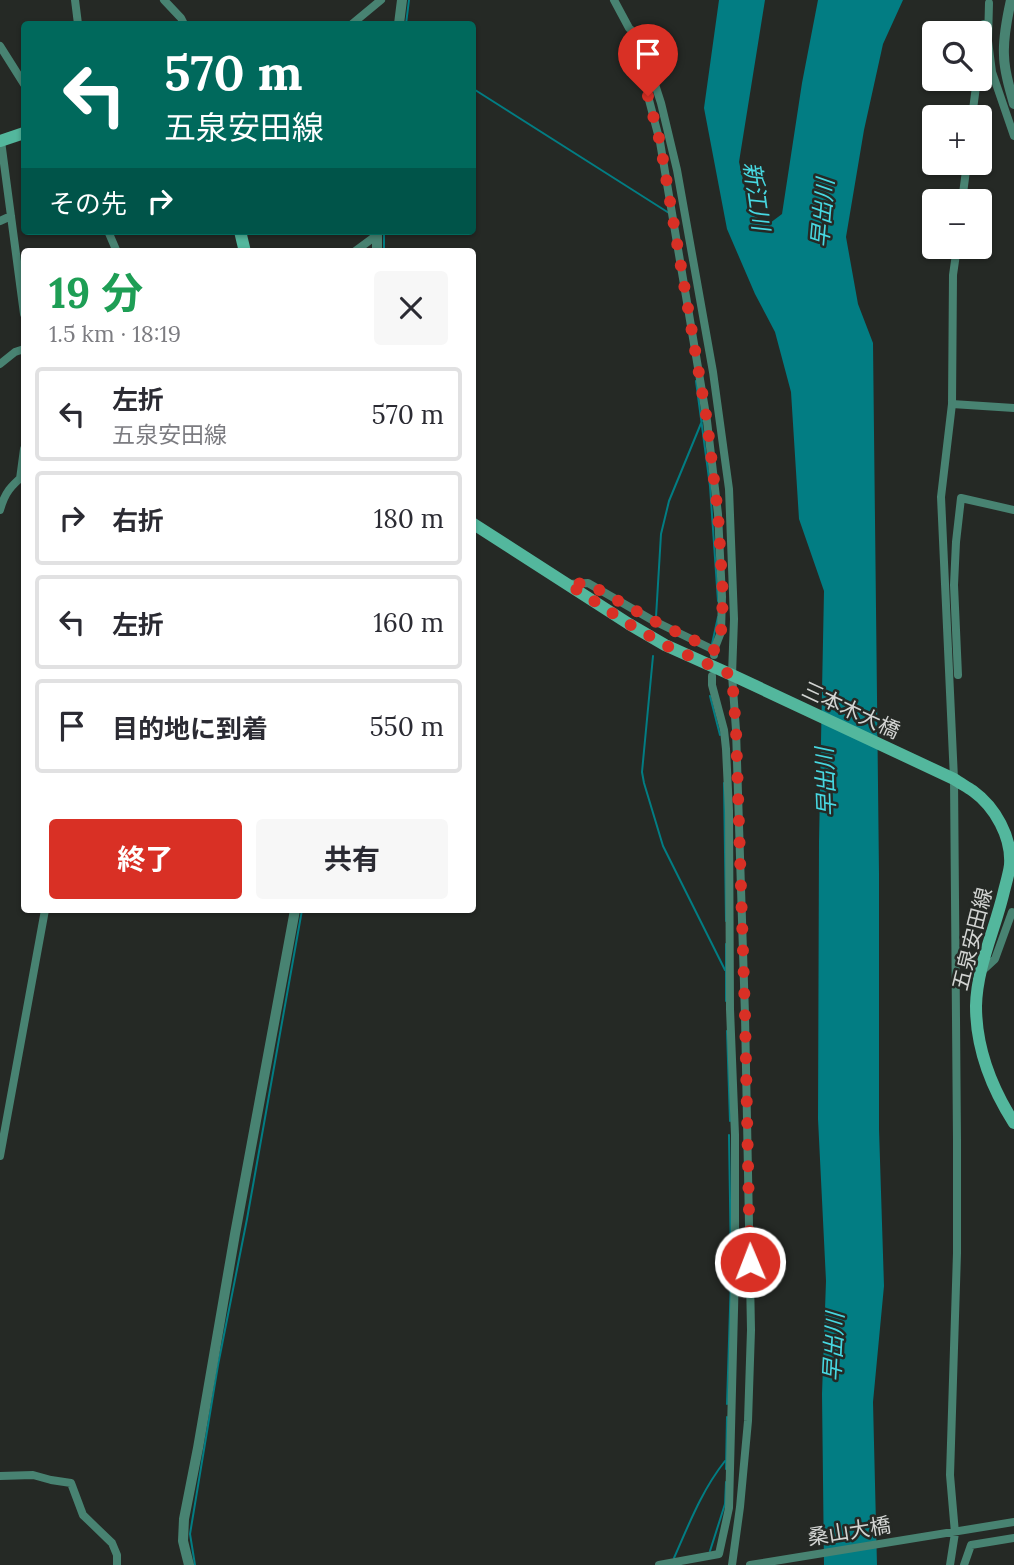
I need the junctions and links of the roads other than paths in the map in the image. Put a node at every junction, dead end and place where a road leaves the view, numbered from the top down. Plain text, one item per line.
1 (75, 0) edge
2 (164, 0) edge
3 (382, 0) edge
4 (402, 0) edge
5 (614, 0) edge
6 (1011, 0) edge
7 (989, 2) edge
8 (78, 21) edge
9 (182, 21) edge
10 (356, 21) edge
11 (399, 21) edge
12 (986, 21) edge
13 (0, 46) edge
14 (21, 79) edge
15 (648, 96) dead end
16 (1014, 104) edge
17 (21, 134) edge
18 (1014, 136) edge
19 (1, 141) edge
20 (11, 216) junction
21 (0, 220) edge
22 (375, 235) edge
23 (359, 248) edge
24 (955, 259) edge
25 (21, 280) edge
26 (21, 350) edge
27 (0, 364) edge
28 (952, 404) junction
29 (1014, 408) edge
30 (21, 478) edge
31 (2, 495) edge
32 (0, 510) edge
33 (1014, 510) edge
34 (476, 526) edge
35 (568, 584) junction
36 (958, 675) dead end
37 (733, 676) junction
38 (712, 677) dead end
39 (952, 779) junction
40 (1012, 912) dead end
41 (43, 913) edge
42 (295, 913) edge
43 (980, 972) junction
44 (1014, 1122) edge
45 (0, 1156) edge
46 (0, 1476) edge
47 (1014, 1522) edge
48 (950, 1533) junction
49 (1014, 1538) edge
50 (117, 1565) edge
51 (189, 1565) edge
52 (659, 1565) edge
53 (732, 1565) edge
54 (750, 1565) edge
55 (950, 1565) edge
56 (964, 1565) edge

1 - 8 street
2 - 9 street
3 - 10 street
4 - 11 street
5 - 37 street
6 - 16 street
7 - 12 street
7 - 18 street
13 - 14 street
15 - 35 street
17 - 19 main road
19 - 20 street
20 - 21 street
20 - 25 street
22 - 23 street
24 - 28 street
26 - 27 street
28 - 29 street
28 - 39 street
30 - 31 street
31 - 32 street
33 - 36 street
34 - 35 main road
35 - 37 main road
37 - 39 main road, 三本木大橋
37 - 53 street
38 - 52 street
39 - 43 main road, 五泉安田線
39 - 48 street
40 - 43 street
41 - 45 street
42 - 51 street
43 - 44 main road, 五泉安田線
46 - 50 street
47 - 48 street, 桑山大橋
48 - 54 street, 桑山大橋
48 - 55 street
49 - 56 street

